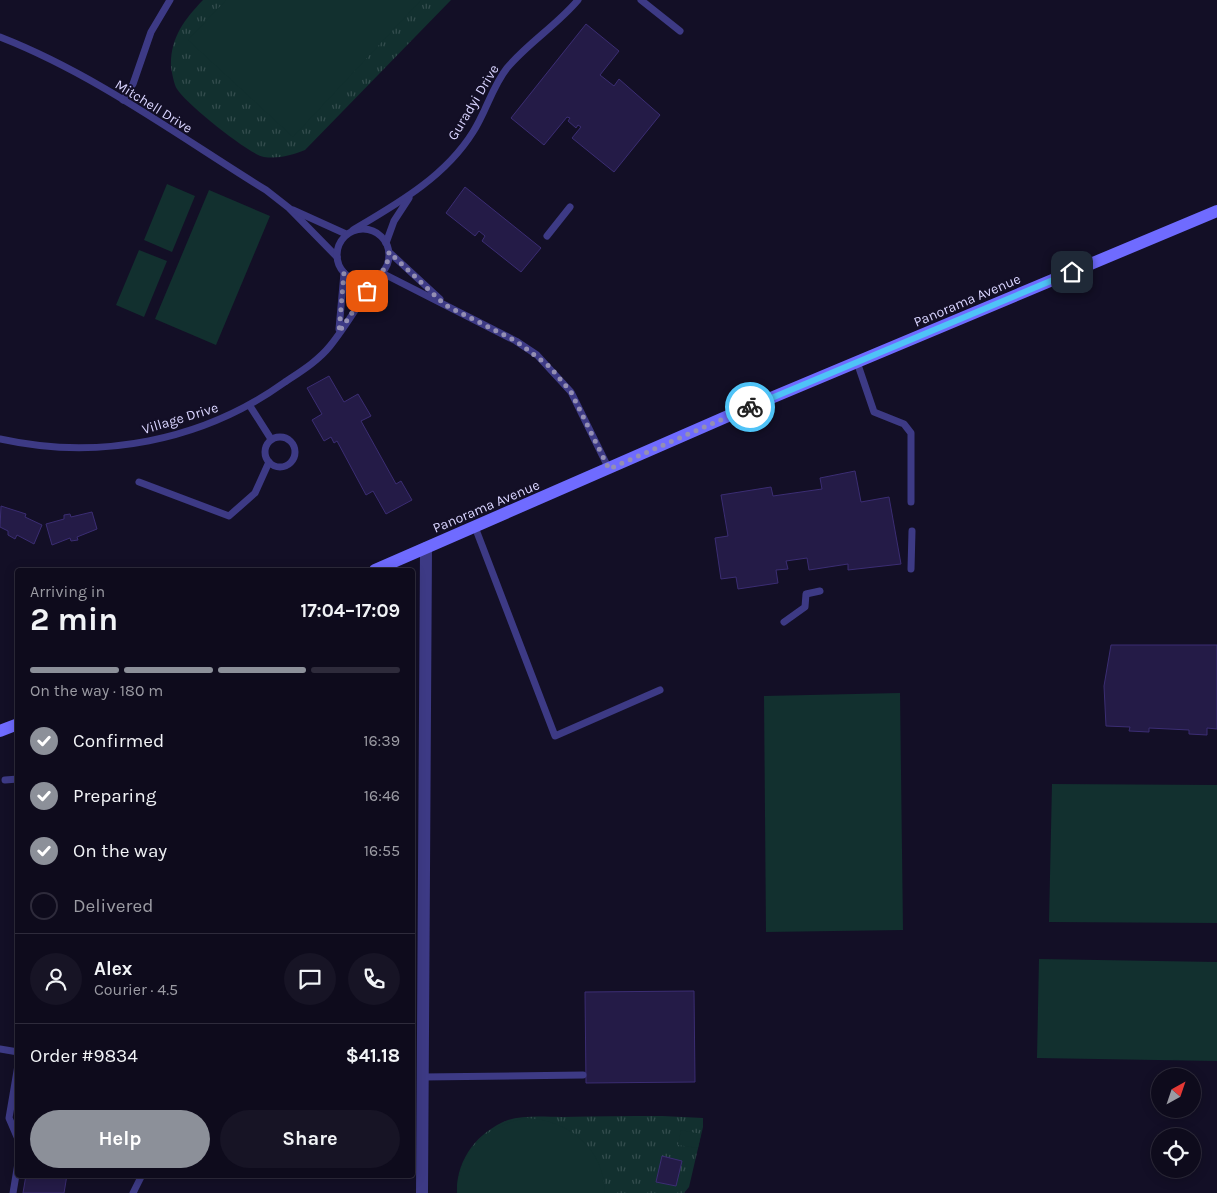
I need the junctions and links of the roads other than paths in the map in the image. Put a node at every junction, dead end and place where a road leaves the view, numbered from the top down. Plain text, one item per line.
1 (170, 0) edge
2 (578, 0) edge
3 (641, 0) edge
4 (680, 31) dead end
5 (0, 37) edge
6 (123, 100) junction
7 (411, 195) junction
8 (570, 207) dead end
9 (288, 208) junction
10 (1217, 211) edge
11 (354, 230) junction
12 (346, 234) junction
13 (547, 236) dead end
14 (386, 243) junction
15 (389, 252) junction
16 (337, 257) junction
17 (344, 273) junction
18 (379, 275) junction
19 (445, 305) junction
20 (339, 332) junction
21 (858, 362) junction
22 (250, 406) junction
23 (0, 439) edge
24 (272, 439) junction
25 (269, 462) junction
26 (609, 469) junction
27 (139, 482) dead end
28 (912, 502) dead end
29 (475, 526) junction
30 (912, 531) dead end
31 (426, 548) junction
32 (380, 568) edge
33 (911, 569) dead end
34 (820, 591) dead end
35 (784, 622) dead end
36 (660, 690) dead end
37 (15, 725) edge
38 (0, 731) edge
39 (15, 779) edge
40 (5, 780) dead end
41 (0, 1049) edge
42 (15, 1052) edge
43 (583, 1075) dead end
44 (422, 1077) junction
45 (15, 1081) edge
46 (15, 1133) edge
47 (16, 1178) edge
48 (141, 1178) edge
49 (13, 1193) edge
50 (134, 1193) edge
51 (422, 1193) edge

1 - 6 lane
2 - 7 lane, Guradyi Drive
3 - 4 lane
5 - 6 lane, Mitchell Drive
6 - 9 lane, Mitchell Drive
7 - 11 lane, Guradyi Drive
7 - 14 lane, Guradyi Drive
8 - 13 lane
9 - 12 lane, Mitchell Drive
9 - 16 lane, Mitchell Drive
10 - 21 street, Panorama Avenue
11 - 12 lane
11 - 14 lane
12 - 16 lane
14 - 15 lane
15 - 18 lane
15 - 19 lane
16 - 17 lane
17 - 18 lane
17 - 20 lane
18 - 19 lane
18 - 20 lane, Village Drive
19 - 26 lane
20 - 22 lane, Village Drive
21 - 26 street, Panorama Avenue
21 - 28 lane
22 - 23 lane, Village Drive
22 - 24 lane
24 - 25 lane
24 - 25 lane
25 - 27 lane
26 - 29 street, Panorama Avenue
29 - 31 street, Panorama Avenue
29 - 36 lane
30 - 33 lane
31 - 32 street, Panorama Avenue
31 - 44 street
34 - 35 lane
37 - 38 street
39 - 40 lane
41 - 42 lane
43 - 44 lane
44 - 51 street
45 - 46 lane
47 - 49 lane
48 - 50 lane

